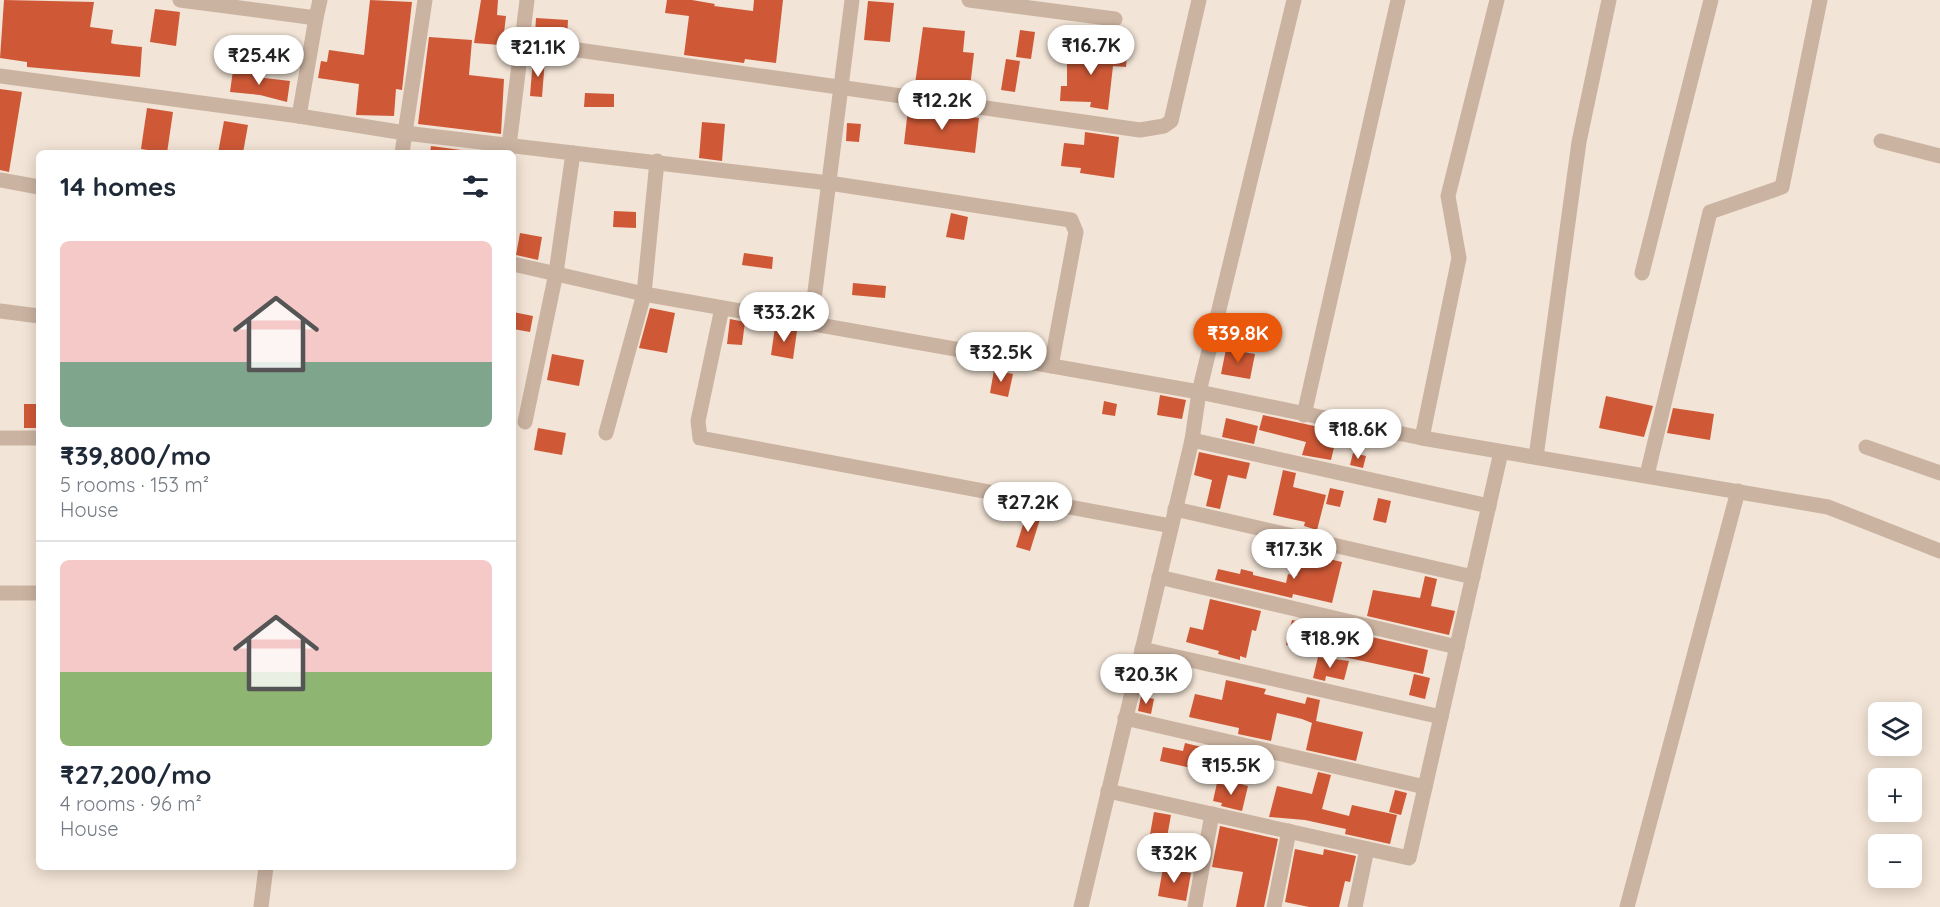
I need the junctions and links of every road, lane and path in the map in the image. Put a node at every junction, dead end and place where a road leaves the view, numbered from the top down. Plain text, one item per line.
1 (180, 0) edge
2 (320, 0) edge
3 (425, 0) edge
4 (527, 0) edge
5 (852, 0) edge
6 (969, 0) edge
7 (1199, 0) edge
8 (1294, 0) edge
9 (1398, 0) edge
10 (1497, 0) edge
11 (1609, 0) edge
12 (1711, 0) edge
13 (1820, 0) edge
14 (316, 18) junction
15 (1115, 19) dead end
16 (522, 42) junction
17 (0, 76) edge
18 (842, 86) junction
19 (299, 116) junction
20 (405, 133) junction
21 (1881, 141) dead end
22 (509, 146) junction
23 (490, 148) edge
24 (402, 150) edge
25 (573, 153) junction
26 (1940, 156) edge
27 (657, 161) junction
28 (0, 180) edge
29 (829, 183) junction
30 (36, 186) edge
31 (516, 265) edge
32 (556, 273) junction
33 (1642, 273) dead end
34 (644, 294) junction
35 (722, 308) junction
36 (0, 311) edge
37 (36, 316) edge
38 (812, 323) junction
39 (1051, 366) junction
40 (1199, 392) junction
41 (1304, 415) junction
42 (525, 422) dead end
43 (606, 433) dead end
44 (0, 438) edge
45 (36, 438) edge
46 (1422, 438) junction
47 (1192, 440) junction
48 (1866, 447) dead end
49 (1501, 452) junction
50 (1536, 457) junction
51 (1940, 473) edge
52 (1647, 475) junction
53 (1738, 491) junction
54 (1489, 506) junction
55 (1175, 509) junction
56 (1171, 526) junction
57 (1940, 551) edge
58 (1159, 577) junction
59 (1473, 577) junction
60 (0, 593) edge
61 (36, 593) edge
62 (1457, 647) junction
63 (1142, 649) junction
64 (1441, 717) junction
65 (1125, 718) junction
66 (1425, 788) junction
67 (1108, 791) junction
68 (1212, 814) junction
69 (1289, 831) junction
70 (1367, 849) junction
71 (266, 870) edge
72 (261, 907) edge
73 (1081, 907) edge
74 (1195, 907) edge
75 (1274, 907) edge
76 (1355, 907) edge
77 (1627, 907) edge

1 - 14 street
2 - 14 street
3 - 20 street
4 - 16 street
5 - 18 street
6 - 15 street
7 - 18 street
8 - 40 street
9 - 41 street
10 - 46 street
11 - 50 street
12 - 33 street
13 - 52 street
14 - 19 street
16 - 18 street
16 - 22 street
17 - 19 street
18 - 29 street
19 - 20 street
20 - 23 street
20 - 24 street
21 - 26 street
22 - 23 street
22 - 25 street
25 - 27 street
25 - 32 street
27 - 29 street
27 - 34 street
28 - 30 street
29 - 38 street
29 - 39 street
31 - 32 street
32 - 34 street
32 - 42 street
34 - 35 street
34 - 43 street
35 - 38 street
35 - 56 street
36 - 37 street
38 - 39 street
39 - 40 street
40 - 41 street
40 - 47 street
41 - 46 street
44 - 45 street
46 - 49 street
47 - 54 street
47 - 55 street
48 - 51 street
49 - 50 street
49 - 54 street
50 - 52 street
52 - 53 street
53 - 57 street
53 - 77 street
54 - 59 street
55 - 56 street
55 - 59 street
56 - 58 street
58 - 62 street
58 - 63 street
59 - 62 street
60 - 61 street
62 - 64 street
63 - 64 street
63 - 65 street
64 - 66 street
65 - 66 street
65 - 67 street
66 - 70 street
67 - 68 street
67 - 73 street
68 - 69 street
68 - 74 street
69 - 70 street
69 - 75 street
70 - 76 street
71 - 72 street

